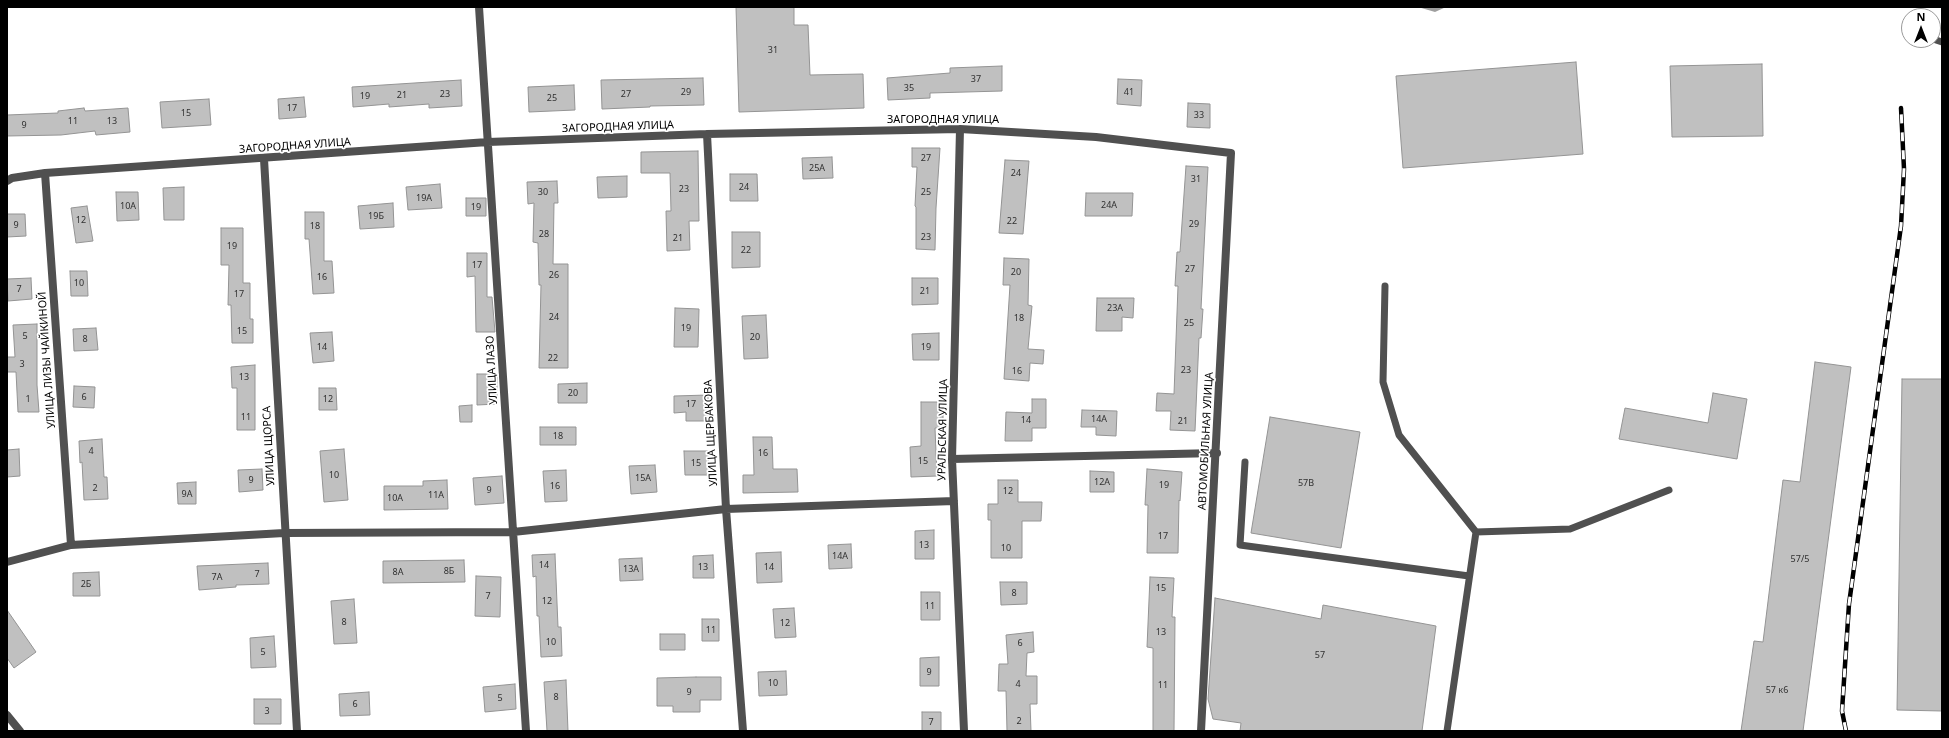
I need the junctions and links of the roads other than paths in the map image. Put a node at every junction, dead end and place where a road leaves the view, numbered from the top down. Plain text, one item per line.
1 (479, 7) edge
2 (960, 129) junction
3 (707, 134) junction
4 (488, 142) junction
5 (1231, 153) joint
6 (264, 159) junction
7 (44, 173) junction
8 (7, 181) edge
9 (1385, 286) dead end
10 (1217, 454) junction
11 (952, 459) junction
12 (1245, 462) dead end
13 (1669, 490) dead end
14 (954, 501) junction
15 (726, 509) junction
16 (513, 532) junction
17 (1476, 532) junction
18 (284, 533) junction
19 (71, 545) junction
20 (7, 562) edge
21 (1469, 576) junction
22 (7, 715) edge
23 (20, 731) edge
24 (297, 731) edge
25 (526, 731) edge
26 (743, 731) edge
27 (964, 731) edge
28 (1201, 731) edge
29 (1447, 731) edge

1 - 4 street, УЛИЦА ЛАЗО
2 - 3 street, ЗАГОРОДНАЯ УЛИЦА
2 - 5 street, ЗАГОРОДНАЯ УЛИЦА
2 - 11 street, УРАЛЬСКАЯ УЛИЦА
3 - 4 street, ЗАГОРОДНАЯ УЛИЦА
3 - 15 street, УЛИЦА ЩЕРБАКОВА
4 - 6 street, ЗАГОРОДНАЯ УЛИЦА
4 - 16 street, УЛИЦА ЛАЗО
5 - 10 street, АВТОМОБИЛЬНАЯ УЛИЦА
6 - 7 street, ЗАГОРОДНАЯ УЛИЦА
6 - 18 street, УЛИЦА ЩОРСА
7 - 8 street, ЗАГОРОДНАЯ УЛИЦА
7 - 19 street, УЛИЦА ЛИЗЫ ЧАЙКИНОЙ
9 - 17 lane
10 - 11 street
10 - 28 street, АВТОМОБИЛЬНАЯ УЛИЦА
11 - 14 street, УРАЛЬСКАЯ УЛИЦА
12 - 21 lane
13 - 17 lane
14 - 15 street
14 - 27 street, УРАЛЬСКАЯ УЛИЦА
15 - 16 street
15 - 26 street, УЛИЦА ЩЕРБАКОВА
16 - 18 street
16 - 25 street, УЛИЦА ЛАЗО
17 - 21 lane
18 - 19 street
18 - 24 street, УЛИЦА ЩОРСА
19 - 20 street
21 - 29 lane
22 - 23 street

